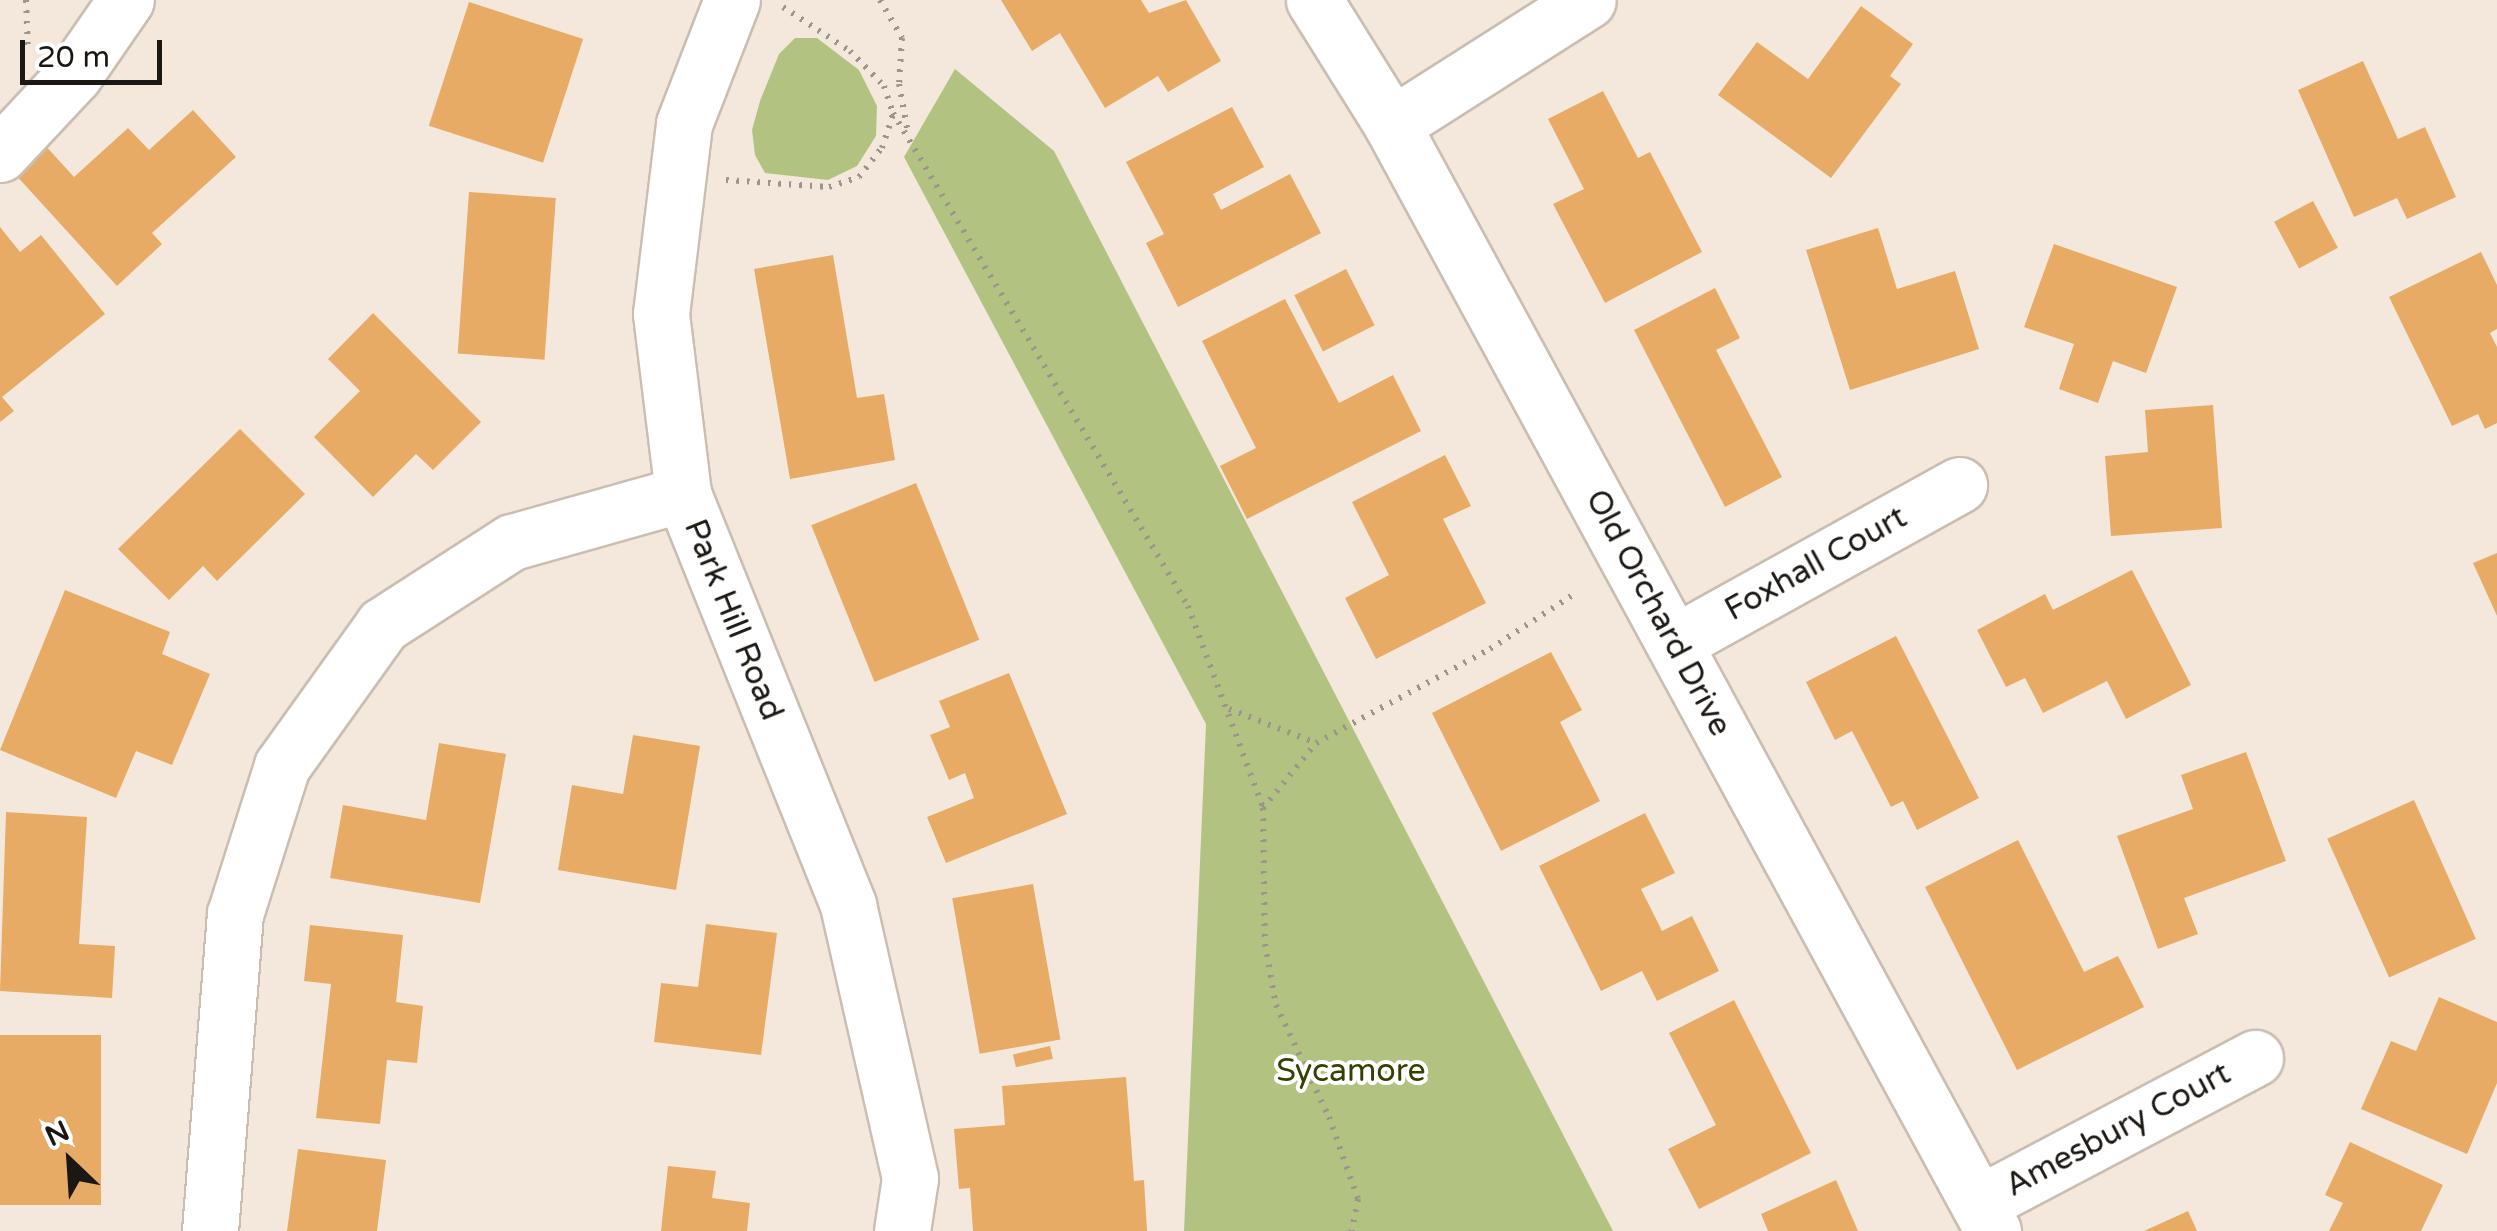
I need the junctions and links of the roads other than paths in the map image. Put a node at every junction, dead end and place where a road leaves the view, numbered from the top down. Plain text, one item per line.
1 (126, 0) edge
2 (1314, 0) edge
3 (1588, 0) edge
4 (752, 1) edge
5 (1392, 125) junction
6 (0, 154) edge
7 (1958, 484) dead end
8 (683, 494) junction
9 (1674, 643) junction
10 (2254, 1058) dead end
11 (1987, 1217) edge
12 (210, 1231) edge
13 (902, 1231) edge

1 - 6 street
2 - 5 street, Old Orchard Drive
3 - 5 street
4 - 8 street, Park Hill Road
5 - 9 street, Old Orchard Drive
7 - 9 street, Foxhall Court
8 - 12 street
8 - 13 street, Park Hill Road
9 - 11 street, Old Orchard Drive
10 - 11 street, Amesbury Court

